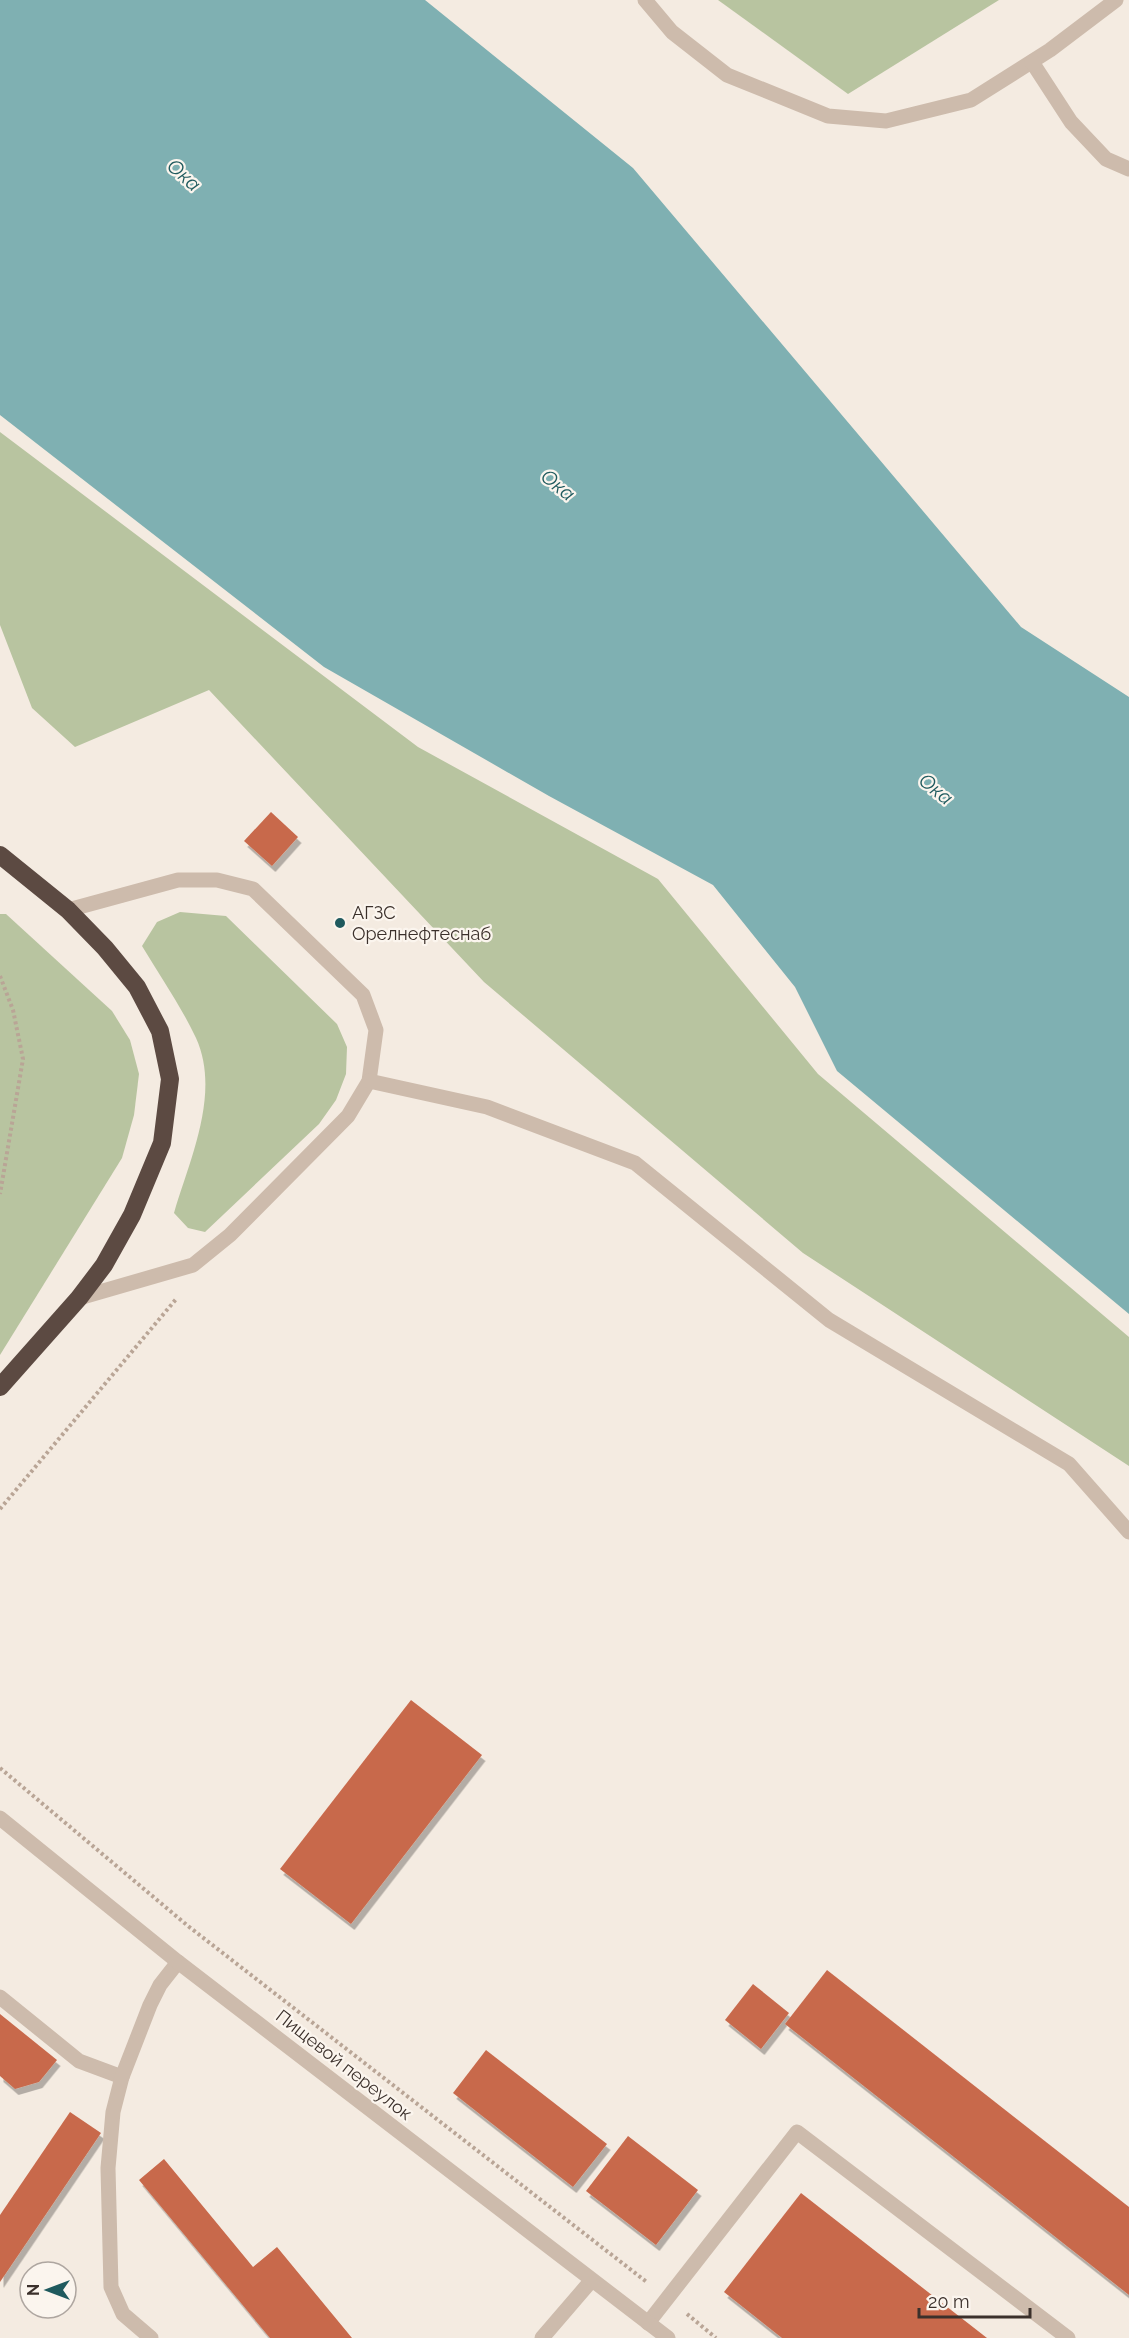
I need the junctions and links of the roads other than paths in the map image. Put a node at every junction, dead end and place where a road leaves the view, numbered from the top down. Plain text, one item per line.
1 (645, 0) edge
2 (1116, 0) edge
3 (1032, 62) junction
4 (1129, 169) edge
5 (0, 855) edge
6 (68, 910) junction
7 (369, 1081) junction
8 (79, 1298) junction
9 (0, 1387) edge
10 (1129, 1532) edge
11 (0, 1818) edge
12 (178, 1962) junction
13 (0, 1997) edge
14 (122, 2077) junction
15 (591, 2281) junction
16 (648, 2323) junction
17 (151, 2338) edge
18 (542, 2338) edge
19 (668, 2338) edge
20 (1068, 2338) edge

1 - 3 street
2 - 3 street
3 - 4 street
5 - 6 highway
6 - 7 street
6 - 8 highway
7 - 8 street
7 - 10 street
8 - 9 highway
11 - 12 street, Пищевой переулок
12 - 14 street
12 - 15 street, Пищевой переулок
13 - 14 street
14 - 17 street
15 - 16 street, Пищевой переулок
15 - 18 street
16 - 19 street, Пищевой переулок
16 - 20 street

